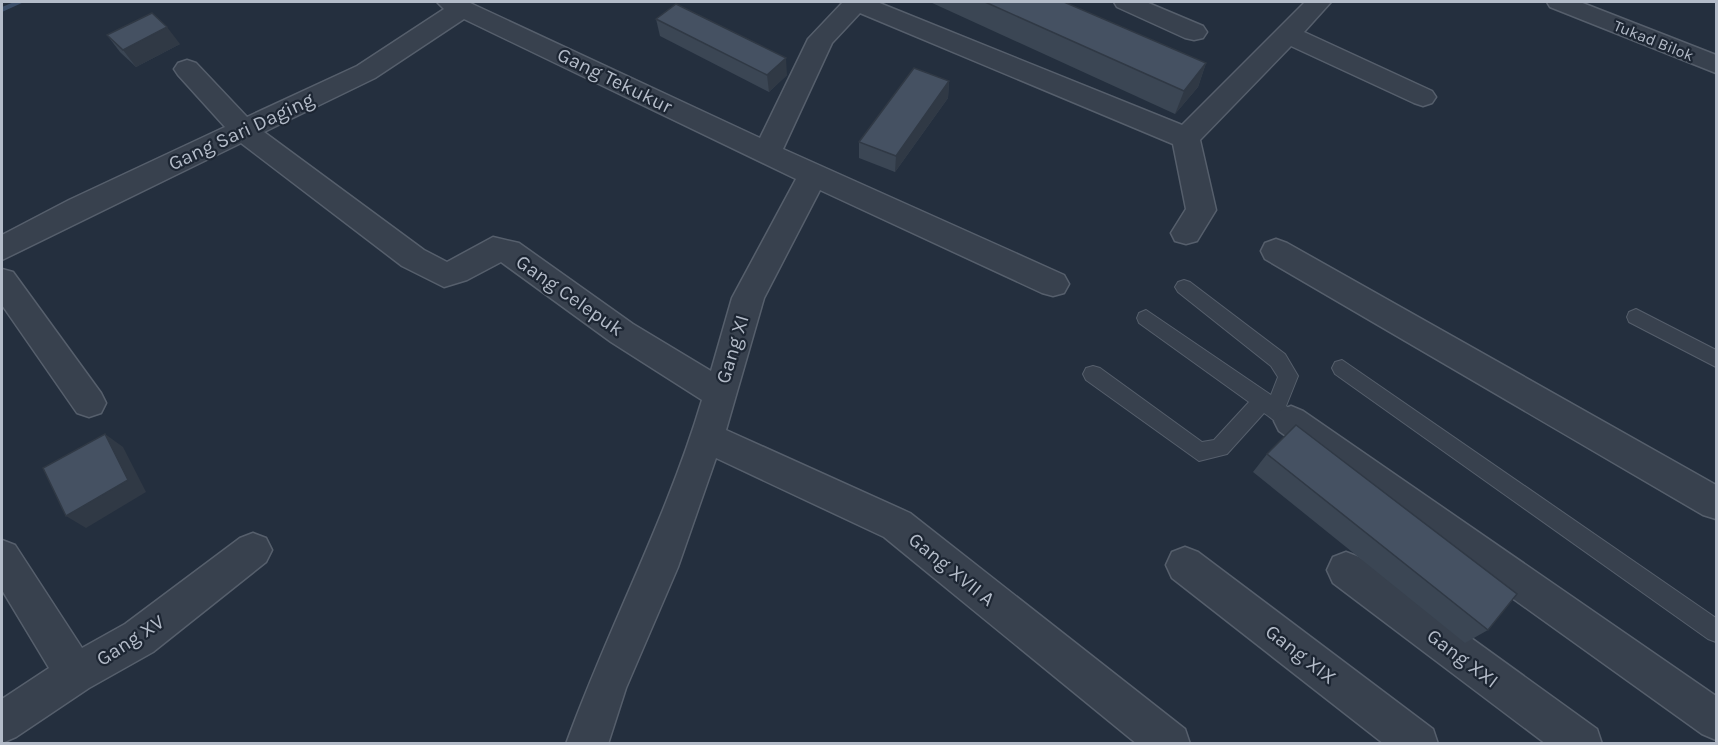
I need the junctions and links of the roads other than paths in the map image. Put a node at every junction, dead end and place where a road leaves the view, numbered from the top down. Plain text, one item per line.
1 (856, 2) edge
2 (1126, 2) edge
3 (1319, 2) edge
4 (1559, 2) edge
5 (455, 5) edge
6 (1194, 32) dead end
7 (1288, 34) junction
8 (1716, 65) edge
9 (187, 69) dead end
10 (1424, 98) dead end
11 (243, 130) junction
12 (1186, 138) junction
13 (767, 153) junction
14 (813, 175) junction
15 (1186, 233) dead end
16 (2, 249) edge
17 (1276, 251) dead end
18 (2, 281) edge
19 (1053, 284) dead end
20 (1184, 287) dead end
21 (1636, 317) dead end
22 (1146, 318) dead end
23 (1716, 359) edge
24 (1342, 368) dead end
25 (1093, 374) dead end
26 (719, 393) junction
27 (89, 403) dead end
28 (1275, 411) junction
29 (706, 437) junction
30 (1716, 503) edge
31 (254, 550) dead end
32 (2, 557) edge
33 (1185, 565) dead end
34 (1346, 570) dead end
35 (1716, 631) edge
36 (75, 674) junction
37 (1716, 720) edge
38 (2, 723) edge
39 (587, 744) edge
40 (1170, 744) edge
41 (1418, 744) edge
42 (1582, 744) edge

1 - 12 street
1 - 13 street
2 - 6 street
3 - 7 street
4 - 8 street, Tukad Bilok
5 - 11 street, Gang Sari Daging
5 - 13 street, Gang Tekukur
7 - 10 street
7 - 12 street
9 - 11 street
11 - 16 street, Gang Sari Daging
11 - 26 street, Gang Celepuk
12 - 15 street
13 - 14 street
14 - 19 street
14 - 26 street, Gang XI
17 - 30 street
18 - 27 street
20 - 28 lane
21 - 23 lane
22 - 28 lane
24 - 35 lane
25 - 28 lane
26 - 29 street, Gang XI
28 - 37 street
29 - 39 street, Gang XI
29 - 40 street, Gang XVII A
31 - 36 street, Gang XV
32 - 36 street
33 - 41 street, Gang XIX
34 - 42 street, Gang XXI
36 - 38 street, Gang XV

